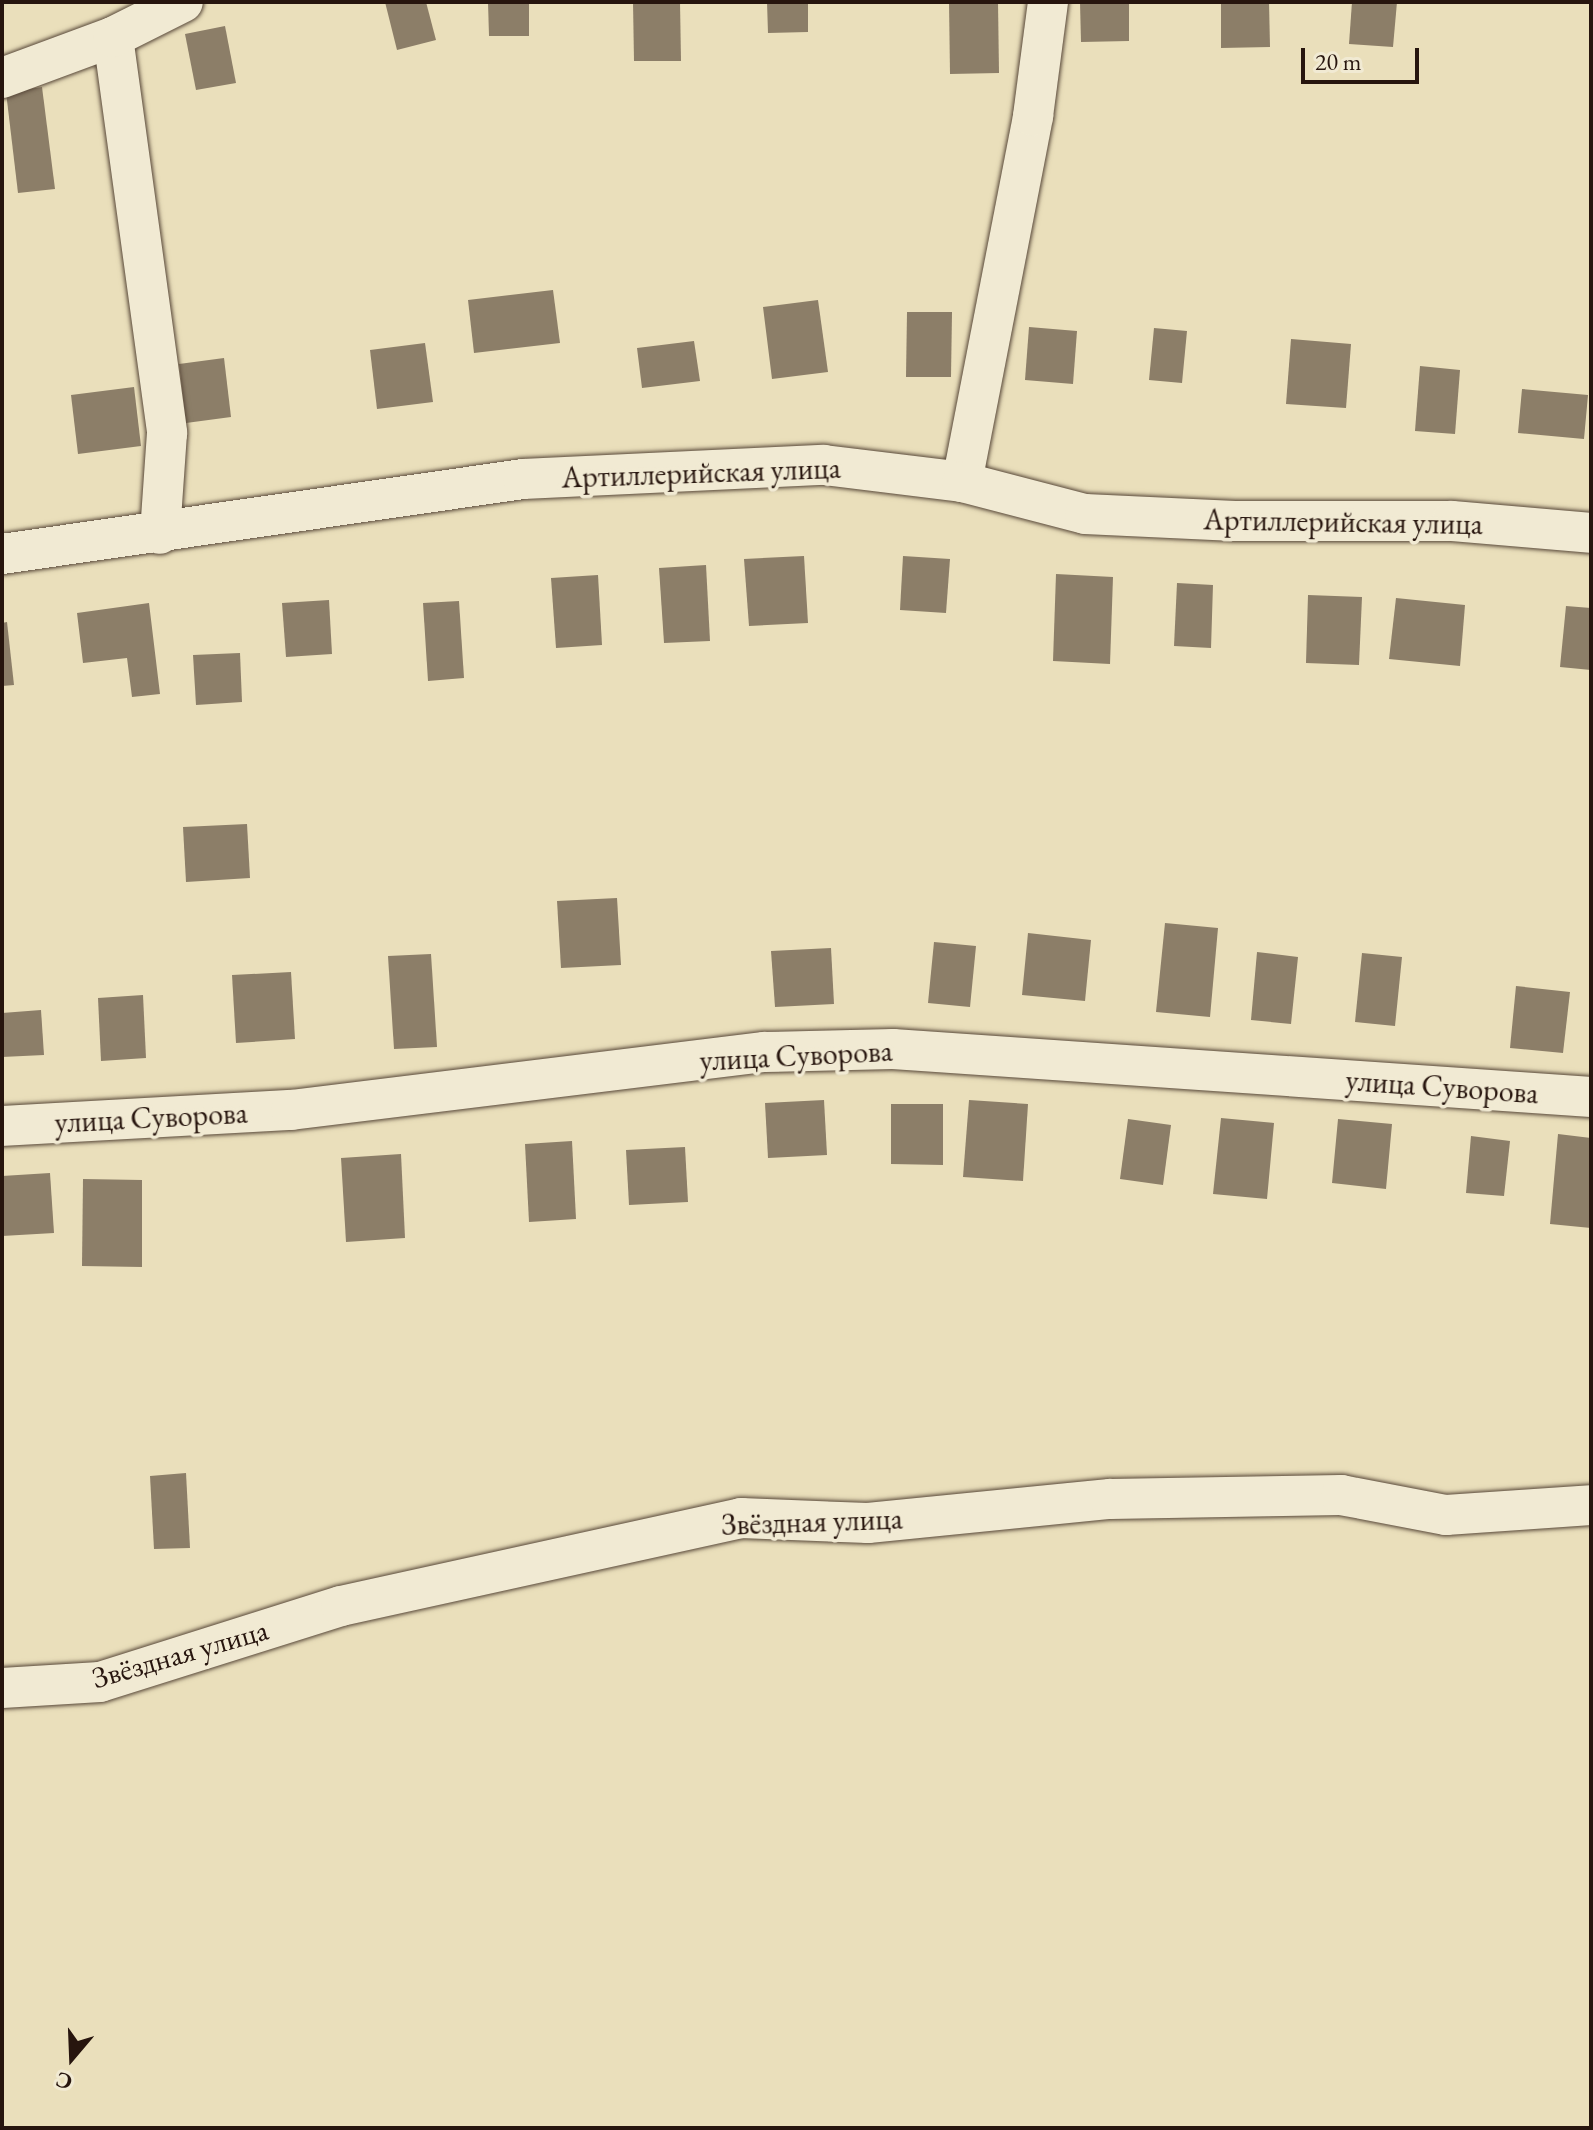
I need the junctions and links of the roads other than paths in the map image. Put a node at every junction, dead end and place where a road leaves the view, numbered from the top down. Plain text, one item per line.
1 (183, 2) edge
2 (1048, 2) edge
3 (113, 37) junction
4 (2, 78) edge
5 (962, 482) junction
6 (1591, 533) edge
7 (160, 534) junction
8 (2, 554) edge
9 (1591, 1097) edge
10 (2, 1126) edge
11 (1591, 1505) edge
12 (2, 1688) edge

1 - 3 street
2 - 5 street
3 - 4 street
3 - 7 street
5 - 6 street, Артиллерийская улица
5 - 7 street, Артиллерийская улица
7 - 8 street, Артиллерийская улица
9 - 10 street, улица Суворова
11 - 12 street, Звёздная улица

